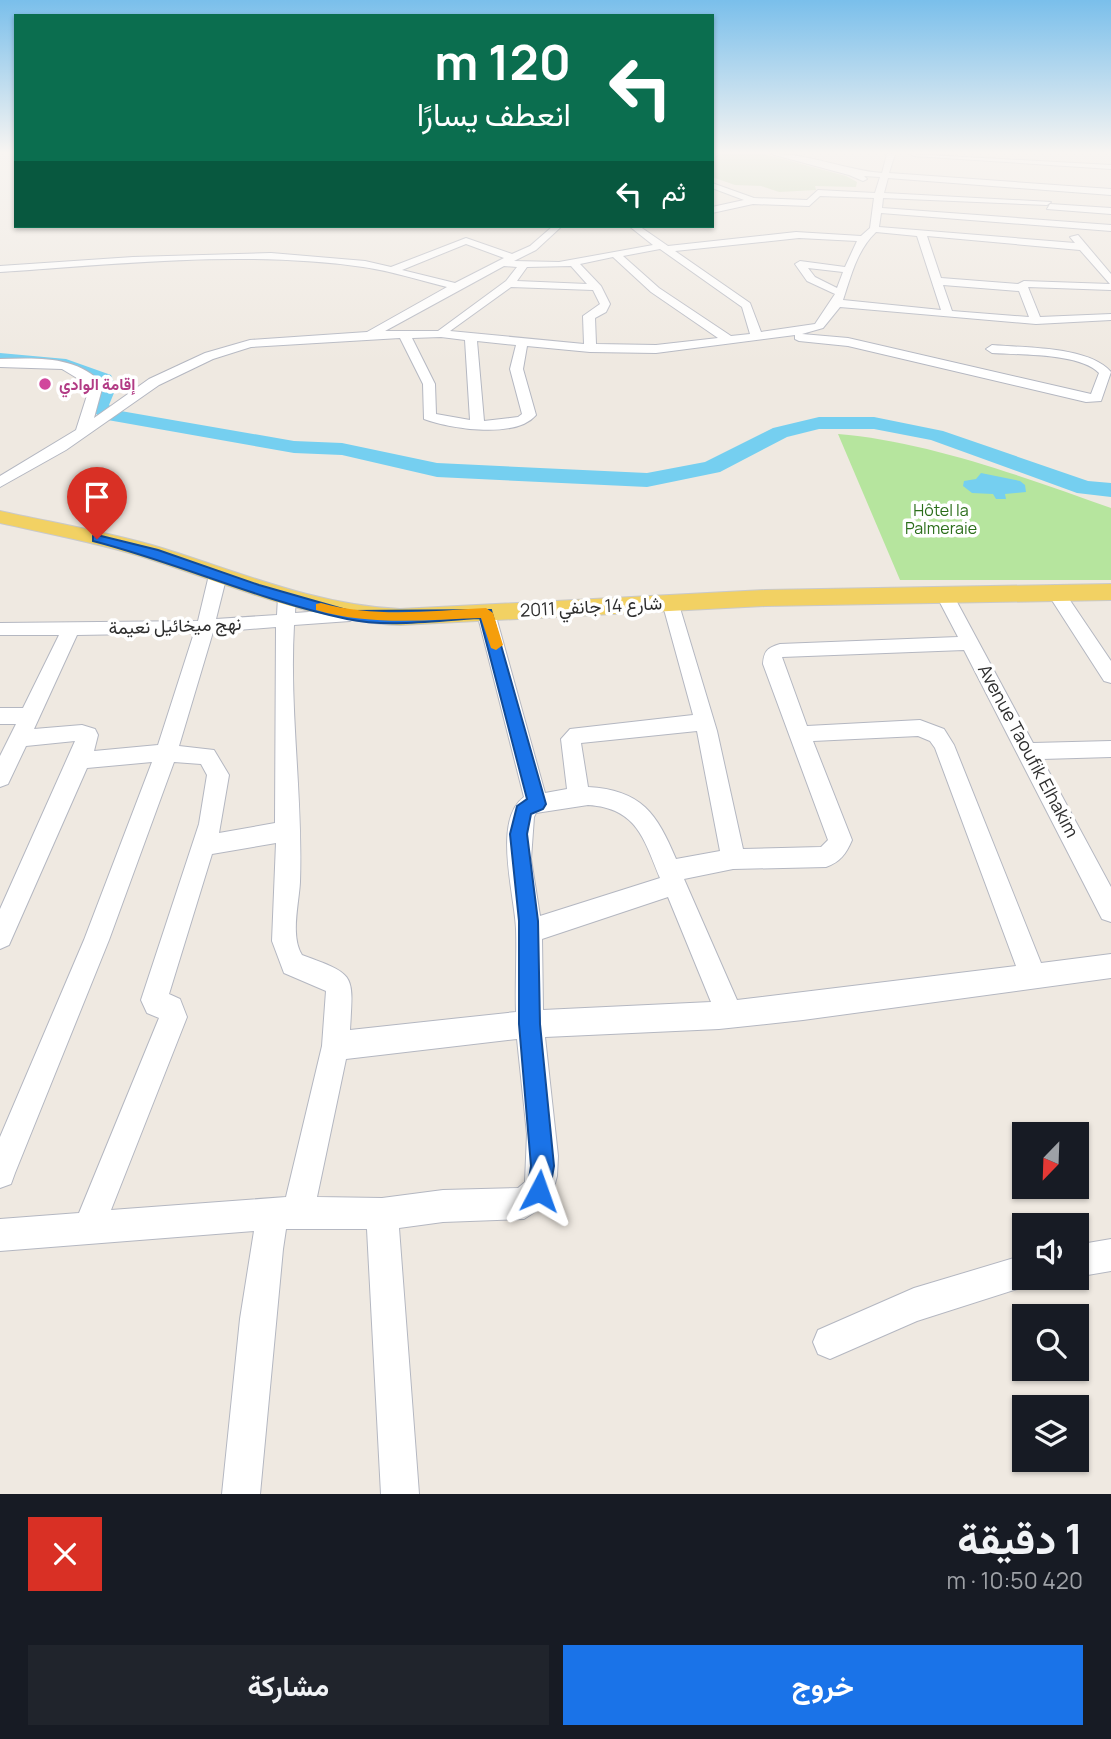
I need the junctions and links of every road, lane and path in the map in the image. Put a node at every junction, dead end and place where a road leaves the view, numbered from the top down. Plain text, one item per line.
1 (797, 223) dead end
2 (875, 224) edge
3 (946, 224) edge
4 (1059, 224) edge
5 (1063, 224) junction
6 (554, 228) edge
7 (640, 228) edge
8 (1111, 228) edge
9 (874, 229) junction
10 (949, 235) junction
11 (923, 238) junction
12 (863, 239) junction
13 (797, 242) junction
14 (665, 247) junction
15 (1083, 247) junction
16 (615, 254) junction
17 (1092, 257) junction
18 (31, 258) dead end
19 (415, 261) junction
20 (513, 262) junction
21 (573, 262) junction
22 (800, 264) junction
23 (369, 265) junction
24 (22, 267) junction
25 (0, 269) edge
26 (393, 270) junction
27 (848, 270) junction
28 (936, 281) junction
29 (1111, 281) edge
30 (509, 284) junction
31 (456, 286) junction
32 (596, 287) junction
33 (1111, 287) edge
34 (1023, 288) junction
35 (839, 298) junction
36 (947, 313) junction
37 (1111, 317) edge
38 (1035, 321) junction
39 (987, 333) junction
40 (404, 334) junction
41 (437, 334) junction
42 (370, 335) junction
43 (773, 336) junction
44 (471, 337) junction
45 (757, 338) junction
46 (731, 341) junction
47 (523, 342) junction
48 (590, 348) junction
49 (416, 359) junction
50 (0, 363) edge
51 (990, 376) junction
52 (477, 424) junction
53 (81, 431) junction
54 (0, 482) edge
55 (0, 517) edge
56 (218, 575) junction
57 (1055, 591) junction
58 (1111, 592) edge
59 (944, 593) junction
60 (671, 602) junction
61 (286, 609) junction
62 (486, 613) junction
63 (205, 626) junction
64 (0, 629) edge
65 (71, 629) junction
66 (971, 643) junction
67 (1111, 676) edge
68 (0, 716) edge
69 (31, 716) junction
70 (704, 722) junction
71 (800, 734) junction
72 (20, 738) junction
73 (1111, 749) edge
74 (1030, 751) junction
75 (166, 753) junction
76 (80, 760) junction
77 (0, 778) edge
78 (579, 797) junction
79 (537, 804) junction
80 (286, 831) junction
81 (203, 846) junction
82 (733, 859) junction
83 (672, 877) junction
84 (1111, 911) edge
85 (529, 931) junction
86 (0, 937) edge
87 (1111, 966) edge
88 (1033, 975) junction
89 (730, 1014) junction
90 (530, 1024) junction
91 (336, 1046) junction
92 (0, 1172) edge
93 (286, 1213) junction
94 (382, 1214) junction
95 (89, 1228) junction
96 (0, 1234) edge
97 (1111, 1255) edge
98 (1089, 1259) edge
99 (1012, 1275) edge
100 (830, 1342) dead end
101 (241, 1494) edge
102 (400, 1494) edge

1 - 13 street
2 - 9 street
3 - 10 street
4 - 5 street
5 - 8 street
5 - 15 street
6 - 20 street
7 - 14 street
9 - 11 street
9 - 12 street
10 - 11 street
10 - 15 street
11 - 17 street
11 - 28 street
12 - 13 street
12 - 27 street
13 - 14 street
13 - 22 street
14 - 16 street
14 - 45 street
15 - 17 street
16 - 21 street
16 - 46 street
17 - 29 street
18 - 24 street
19 - 20 street
19 - 23 street
19 - 26 street
20 - 21 street
20 - 30 street
20 - 31 street
21 - 32 street
22 - 27 street
22 - 35 street
23 - 24 street
23 - 26 street
24 - 25 street
26 - 31 street
27 - 35 street
28 - 34 street
28 - 36 street
30 - 32 street
30 - 41 street
31 - 42 street
32 - 48 street
33 - 34 street
34 - 38 street
35 - 36 street
35 - 43 street
36 - 39 street
37 - 38 street
38 - 39 street
39 - 51 street
39 - 51 street
40 - 41 street
40 - 42 street
40 - 49 street
41 - 44 street
41 - 49 street
42 - 53 street
43 - 45 street
43 - 51 street
44 - 47 street
44 - 52 street
45 - 46 street
46 - 48 street
47 - 48 street
47 - 52 street
49 - 52 street
50 - 53 street
53 - 54 street
55 - 56 main road, شارع 14 جانفي 2011
56 - 61 main road, شارع 14 جانفي 2011
56 - 63 street
57 - 58 main road, شارع 14 جانفي 2011
57 - 59 main road, شارع 14 جانفي 2011
57 - 67 street
59 - 60 main road, شارع 14 جانفي 2011
59 - 66 street, Avenue Taoufik Elhakim
60 - 62 main road, شارع 14 جانفي 2011
60 - 70 street
61 - 62 main road, شارع 14 جانفي 2011
61 - 63 street, نهج ميخائيل نعيمة
61 - 80 street
62 - 79 street
63 - 65 street, نهج ميخائيل نعيمة
63 - 75 street
64 - 65 street, نهج ميخائيل نعيمة
65 - 69 street
66 - 71 street
66 - 74 street, Avenue Taoufik Elhakim
68 - 69 street
69 - 72 street
70 - 78 street
70 - 82 street
71 - 82 street
71 - 88 street
72 - 76 street
72 - 77 street
73 - 74 street
74 - 84 street, Avenue Taoufik Elhakim
75 - 76 street
75 - 81 street
75 - 92 street
76 - 86 street
78 - 79 street
78 - 83 street
79 - 85 street
80 - 81 street
80 - 91 street
81 - 95 street
82 - 83 street
83 - 85 street
83 - 89 street
85 - 90 street
87 - 88 street
88 - 89 street
89 - 90 street
90 - 91 street
90 - 94 street
91 - 93 street
93 - 94 street
93 - 95 street
93 - 101 street
94 - 102 street
95 - 96 street
97 - 98 street
99 - 100 street

